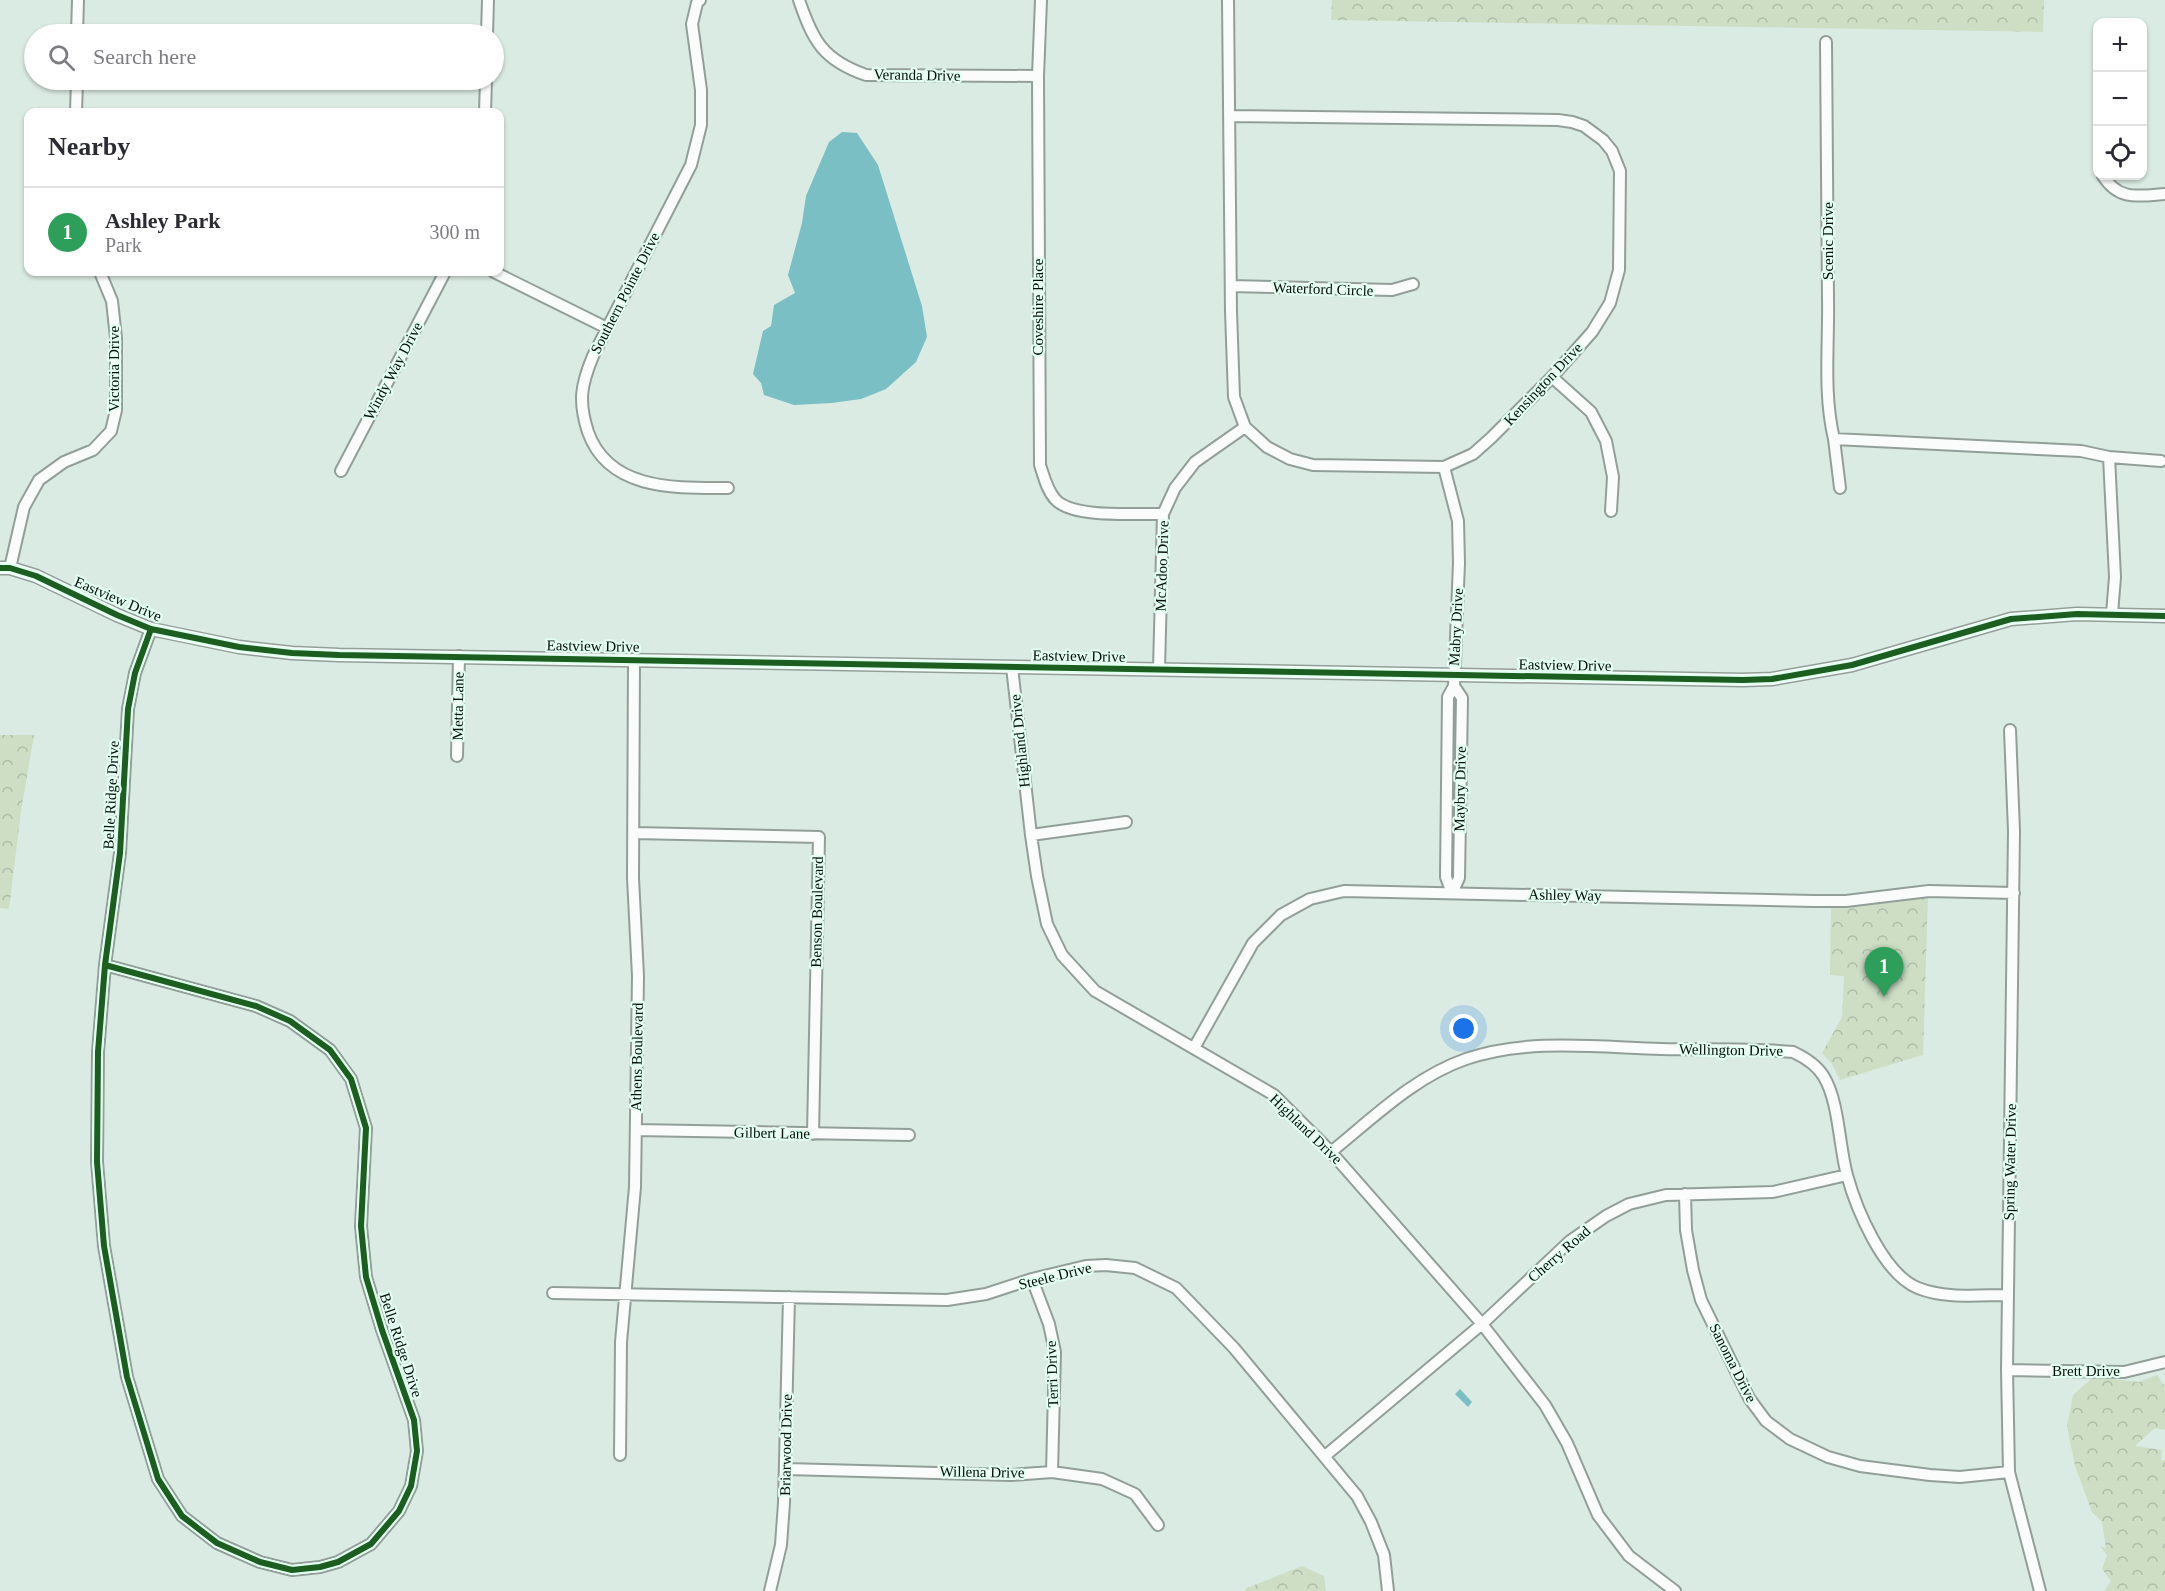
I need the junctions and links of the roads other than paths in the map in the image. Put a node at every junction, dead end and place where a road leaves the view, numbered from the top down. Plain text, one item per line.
1 (78, 0) edge
2 (488, 0) edge
3 (700, 0) edge
4 (799, 0) edge
5 (1041, 0) edge
6 (1228, 0) edge
7 (77, 24) edge
8 (487, 24) edge
9 (1826, 42) dead end
10 (1038, 76) junction
11 (77, 90) edge
12 (486, 90) edge
13 (76, 108) edge
14 (485, 108) edge
15 (1229, 116) junction
16 (2106, 180) edge
17 (2165, 194) edge
18 (102, 276) edge
19 (443, 276) edge
20 (502, 276) edge
21 (1413, 284) dead end
22 (1231, 286) junction
23 (607, 328) junction
24 (1552, 377) junction
25 (1245, 427) junction
26 (1834, 439) junction
27 (2109, 456) junction
28 (2161, 461) dead end
29 (1444, 467) junction
30 (341, 471) dead end
31 (728, 488) dead end
32 (1840, 488) dead end
33 (1611, 511) dead end
34 (1163, 514) junction
35 (5, 568) edge
36 (2112, 614) junction
37 (2165, 616) edge
38 (151, 628) junction
39 (459, 656) junction
40 (634, 659) junction
41 (1012, 667) junction
42 (1159, 669) junction
43 (1454, 680) junction
44 (2010, 730) dead end
45 (457, 756) dead end
46 (1126, 822) dead end
47 (634, 833) junction
48 (1031, 835) junction
49 (1452, 893) junction
50 (2014, 893) junction
51 (105, 965) junction
52 (1194, 1048) junction
53 (636, 1130) junction
54 (813, 1134) junction
55 (909, 1135) dead end
56 (1331, 1152) junction
57 (1847, 1175) junction
58 (1685, 1194) junction
59 (1032, 1279) junction
60 (553, 1293) dead end
61 (627, 1293) junction
62 (2008, 1295) junction
63 (789, 1297) junction
64 (1482, 1324) junction
65 (2165, 1362) edge
66 (2007, 1370) junction
67 (620, 1455) dead end
68 (1325, 1456) junction
69 (786, 1469) junction
70 (1052, 1472) junction
71 (2009, 1472) junction
72 (1158, 1525) dead end
73 (770, 1591) edge
74 (1388, 1591) edge
75 (1675, 1591) edge
76 (2040, 1591) edge

1 - 7 street
2 - 8 street
3 - 23 street, Southern Pointe Drive
4 - 10 street, Veranda Drive
5 - 10 street, Coveshire Place
6 - 15 street, Kensington Drive
9 - 26 street, Scenic Drive
10 - 34 street, Coveshire Place
11 - 13 street
12 - 14 street
15 - 22 street, Kensington Drive
15 - 24 street, Kensington Drive
16 - 17 street
18 - 35 street, Victoria Drive
19 - 30 street, Windy Way Drive
20 - 23 street
21 - 22 street, Waterford Circle
22 - 25 street, Kensington Drive
23 - 31 street, Southern Pointe Drive
24 - 29 street, Kensington Drive
24 - 33 street
25 - 29 street, Kensington Drive
25 - 34 street, McAdoo Drive
26 - 27 street
26 - 32 street, Scenic Drive
27 - 28 street
27 - 36 street
29 - 43 street, Mabry Drive
34 - 42 street, McAdoo Drive
35 - 38 street, Eastview Drive
36 - 37 street, Eastview Drive
36 - 43 street, Eastview Drive
38 - 39 street, Eastview Drive
38 - 51 street, Belle Ridge Drive
39 - 40 street, Eastview Drive
39 - 45 street, Metta Lane
40 - 41 street, Eastview Drive
40 - 47 street, Athens Boulevard
41 - 42 street, Eastview Drive
41 - 48 street, Highland Drive
42 - 43 street, Eastview Drive
43 - 49 street, Maybry Drive
44 - 50 street, Spring Water Drive
46 - 48 street
47 - 53 street, Athens Boulevard
47 - 54 street, Benson Boulevard
48 - 52 street, Highland Drive
49 - 50 street, Ashley Way
49 - 52 street, Ashley Way
50 - 62 street, Spring Water Drive
51 - 51 street, Belle Ridge Drive
52 - 56 street, Highland Drive
53 - 54 street, Gilbert Lane
53 - 61 street, Athens Boulevard
54 - 55 street, Gilbert Lane
56 - 57 street, Wellington Drive
56 - 64 street, Highland Drive
57 - 58 street, Cherry Road
57 - 62 street, Wellington Drive
58 - 64 street, Cherry Road
58 - 71 street, Sanoma Drive
59 - 63 street, Steele Drive
59 - 68 street, Steele Drive
59 - 70 street, Terri Drive
60 - 61 street, Steele Drive
61 - 63 street, Steele Drive
61 - 67 street, Athens Boulevard
62 - 66 street, Spring Water Drive
63 - 69 street, Briarwood Drive
64 - 68 street, Cherry Road
64 - 75 street, Highland Drive
65 - 66 street, Brett Drive
66 - 71 street, Spring Water Drive
68 - 74 street, Steele Drive
69 - 70 street, Willena Drive
69 - 73 street, Briarwood Drive
70 - 72 street, Willena Drive
71 - 76 street, Spring Water Drive

